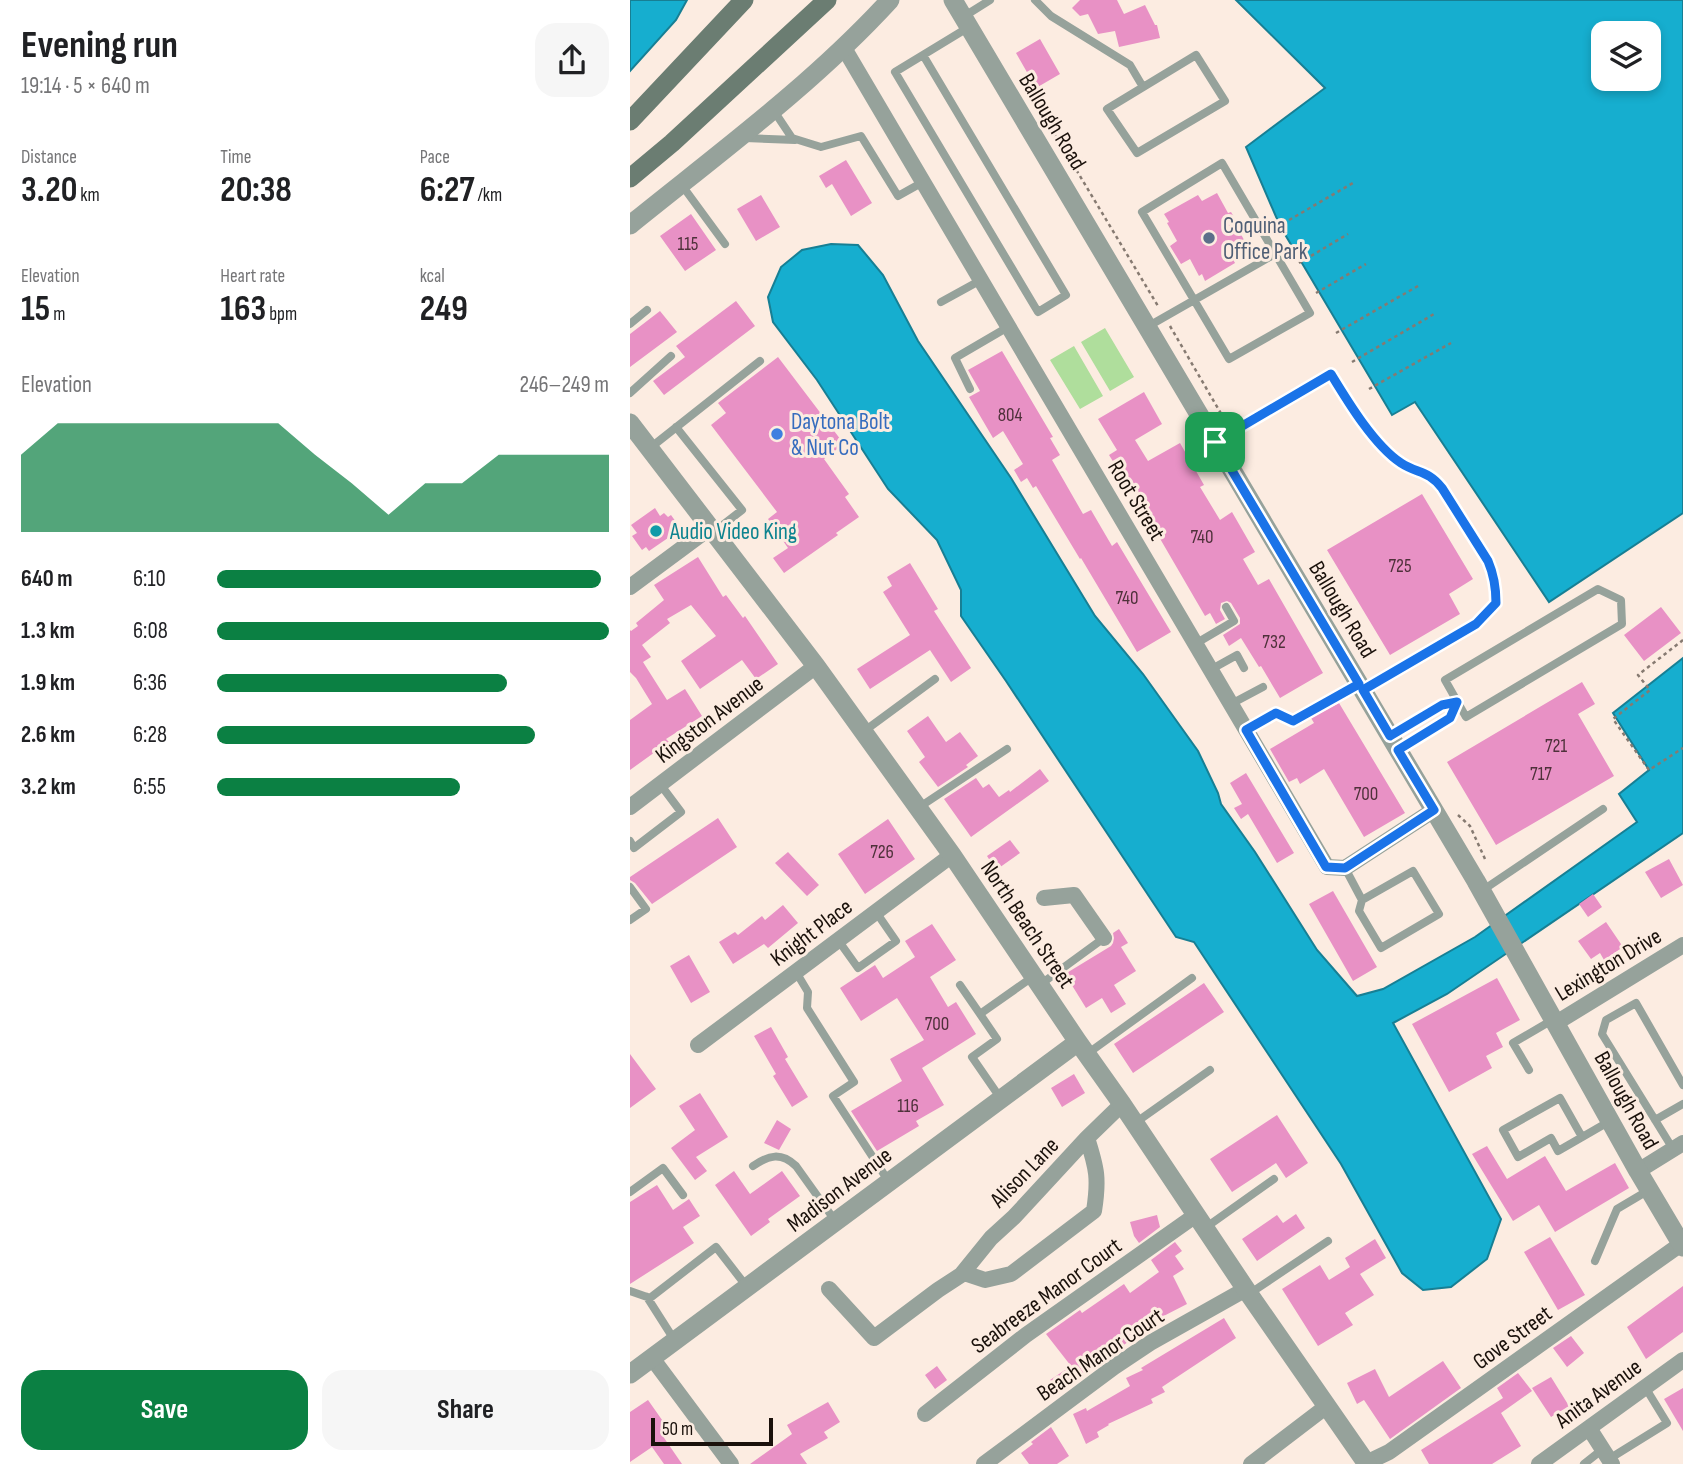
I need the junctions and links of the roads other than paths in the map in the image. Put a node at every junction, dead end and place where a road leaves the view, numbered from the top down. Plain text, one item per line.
1 (744, 0) edge
2 (890, 0) edge
3 (990, 0) edge
4 (1035, 0) edge
5 (824, 3) edge
6 (962, 15) edge
7 (844, 48) junction
8 (923, 55) junction
9 (1143, 87) junction
10 (773, 109) junction
11 (630, 121) edge
12 (738, 138) junction
13 (795, 139) junction
14 (630, 178) edge
15 (923, 182) junction
16 (681, 184) junction
17 (630, 225) edge
18 (725, 244) dead end
19 (1275, 254) junction
20 (981, 280) junction
21 (1194, 300) junction
22 (942, 302) dead end
23 (647, 310) dead end
24 (630, 324) edge
25 (1008, 327) junction
26 (1147, 327) junction
27 (671, 356) dead end
28 (760, 361) dead end
29 (970, 390) dead end
30 (630, 393) edge
31 (630, 423) edge
32 (676, 427) junction
33 (1215, 442) junction
34 (643, 444) junction
35 (712, 529) junction
36 (630, 587) edge
37 (1226, 607) dead end
38 (1195, 644) junction
39 (816, 666) junction
40 (1244, 668) dead end
41 (1210, 670) junction
42 (935, 679) dead end
43 (1263, 687) dead end
44 (1361, 687) junction
45 (1457, 702) junction
46 (1231, 704) junction
47 (1246, 730) junction
48 (863, 732) junction
49 (1394, 743) junction
50 (1007, 748) dead end
51 (660, 784) junction
52 (630, 807) edge
53 (918, 808) junction
54 (1434, 810) junction
55 (1603, 810) dead end
56 (630, 841) edge
57 (952, 855) junction
58 (1345, 868) junction
59 (630, 887) edge
60 (1481, 891) junction
61 (1044, 898) dead end
62 (1362, 900) junction
63 (876, 912) junction
64 (630, 920) edge
65 (1105, 937) joint
66 (838, 940) junction
67 (1683, 945) edge
68 (796, 972) junction
69 (1192, 978) dead end
70 (1036, 981) junction
71 (960, 985) dead end
72 (980, 1014) junction
73 (1555, 1021) junction
74 (698, 1045) dead end
75 (1082, 1048) junction
76 (1210, 1070) dead end
77 (1529, 1070) dead end
78 (1683, 1085) edge
79 (1001, 1099) junction
80 (1122, 1104) junction
81 (1683, 1104) edge
82 (1655, 1120) junction
83 (1610, 1121) junction
84 (1135, 1123) junction
85 (1582, 1137) junction
86 (1087, 1138) junction
87 (1678, 1146) edge
88 (753, 1166) dead end
89 (1638, 1171) junction
90 (1274, 1179) dead end
91 (889, 1182) junction
92 (1649, 1190) junction
93 (630, 1192) edge
94 (683, 1195) dead end
95 (1200, 1221) junction
96 (836, 1222) junction
97 (1328, 1241) dead end
98 (1682, 1245) edge
99 (1595, 1261) dead end
100 (961, 1275) junction
101 (747, 1287) junction
102 (829, 1289) dead end
103 (630, 1291) edge
104 (1247, 1292) junction
105 (647, 1297) junction
106 (675, 1340) junction
107 (652, 1358) junction
108 (1683, 1360) edge
109 (630, 1374) edge
110 (1645, 1387) junction
111 (1327, 1406) junction
112 (925, 1414) dead end
113 (1589, 1427) junction
114 (1608, 1457) edge
115 (731, 1464) edge
116 (984, 1464) edge
117 (1251, 1464) edge
118 (1366, 1464) edge
119 (1539, 1464) edge
120 (1584, 1464) edge

1 - 11 main road
2 - 7 street
3 - 6 lane
4 - 9 lane
5 - 14 main road
6 - 8 lane
6 - 26 street, Ballough Road
7 - 10 street
7 - 15 street, Root Street
8 - 8 lane
9 - 9 lane
10 - 12 street
10 - 13 lane
12 - 13 lane
12 - 16 street
13 - 15 lane
15 - 20 street, Root Street
16 - 17 street
16 - 18 lane
19 - 21 lane
19 - 21 lane
19 - 21 lane
20 - 22 lane
20 - 25 street, Root Street
21 - 26 lane
23 - 24 lane
25 - 29 lane
25 - 38 street, Root Street
26 - 33 street, Ballough Road
27 - 30 lane
28 - 32 lane
31 - 34 street, North Beach Street
32 - 34 lane
32 - 35 lane
33 - 44 street, Ballough Road
33 - 44 lane
34 - 35 street, North Beach Street
35 - 36 street
35 - 39 street, North Beach Street
37 - 38 lane
38 - 41 street, Root Street
39 - 48 street, North Beach Street
39 - 51 street, Kingston Avenue
40 - 41 lane
41 - 46 street, Root Street
42 - 48 lane
43 - 46 lane
44 - 47 lane
44 - 49 street, Ballough Road
45 - 45 lane
45 - 49 lane
45 - 49 lane
46 - 47 street, Root Street
47 - 58 street, Root Street
48 - 53 street, North Beach Street
49 - 54 street, Ballough Road
50 - 53 lane
51 - 52 street, Kingston Avenue
51 - 56 lane
53 - 57 street, North Beach Street
54 - 58 street
54 - 60 street, Ballough Road
55 - 60 lane
57 - 63 street, Knight Place
57 - 70 street, North Beach Street
58 - 62 lane
59 - 64 lane
60 - 73 street, Ballough Road
61 - 65 street
62 - 62 lane
63 - 66 street, Knight Place
63 - 66 lane
65 - 70 lane
66 - 68 street, Knight Place
67 - 73 street, Lexington Drive
68 - 74 street, Knight Place
68 - 91 lane
69 - 75 lane
70 - 72 lane
70 - 75 street, North Beach Street
71 - 72 lane
72 - 79 lane
73 - 77 lane
73 - 83 street, Ballough Road
75 - 79 street, Madison Avenue
75 - 80 street, North Beach Street
76 - 84 lane
78 - 82 lane
79 - 91 street, Madison Avenue
80 - 84 street, North Beach Street
80 - 86 street, Alison Lane
81 - 82 lane
82 - 87 lane
83 - 85 lane
83 - 89 street, Ballough Road
84 - 95 street, North Beach Street
85 - 85 lane
86 - 100 street, Alison Lane
86 - 100 street
87 - 89 street
88 - 96 lane
89 - 92 street, Ballough Road
90 - 95 lane
91 - 96 street, Madison Avenue
92 - 98 street, Ballough Road
92 - 99 lane
93 - 94 lane
95 - 104 street, North Beach Street
95 - 112 street, Seabreeze Manor Court
96 - 101 street, Madison Avenue
97 - 104 lane
98 - 118 street, Gove Street
100 - 102 street, Alison Lane
101 - 105 lane
101 - 106 street, Madison Avenue
103 - 105 lane
104 - 111 street, North Beach Street
104 - 116 street, Beach Manor Court
105 - 106 lane
106 - 107 street, Madison Avenue
107 - 109 street, Madison Avenue
107 - 115 street
108 - 110 street, Anita Avenue
110 - 113 street, Anita Avenue
110 - 114 lane
111 - 117 street
111 - 118 street, North Beach Street
113 - 114 street
113 - 119 street, Anita Avenue
114 - 120 lane

